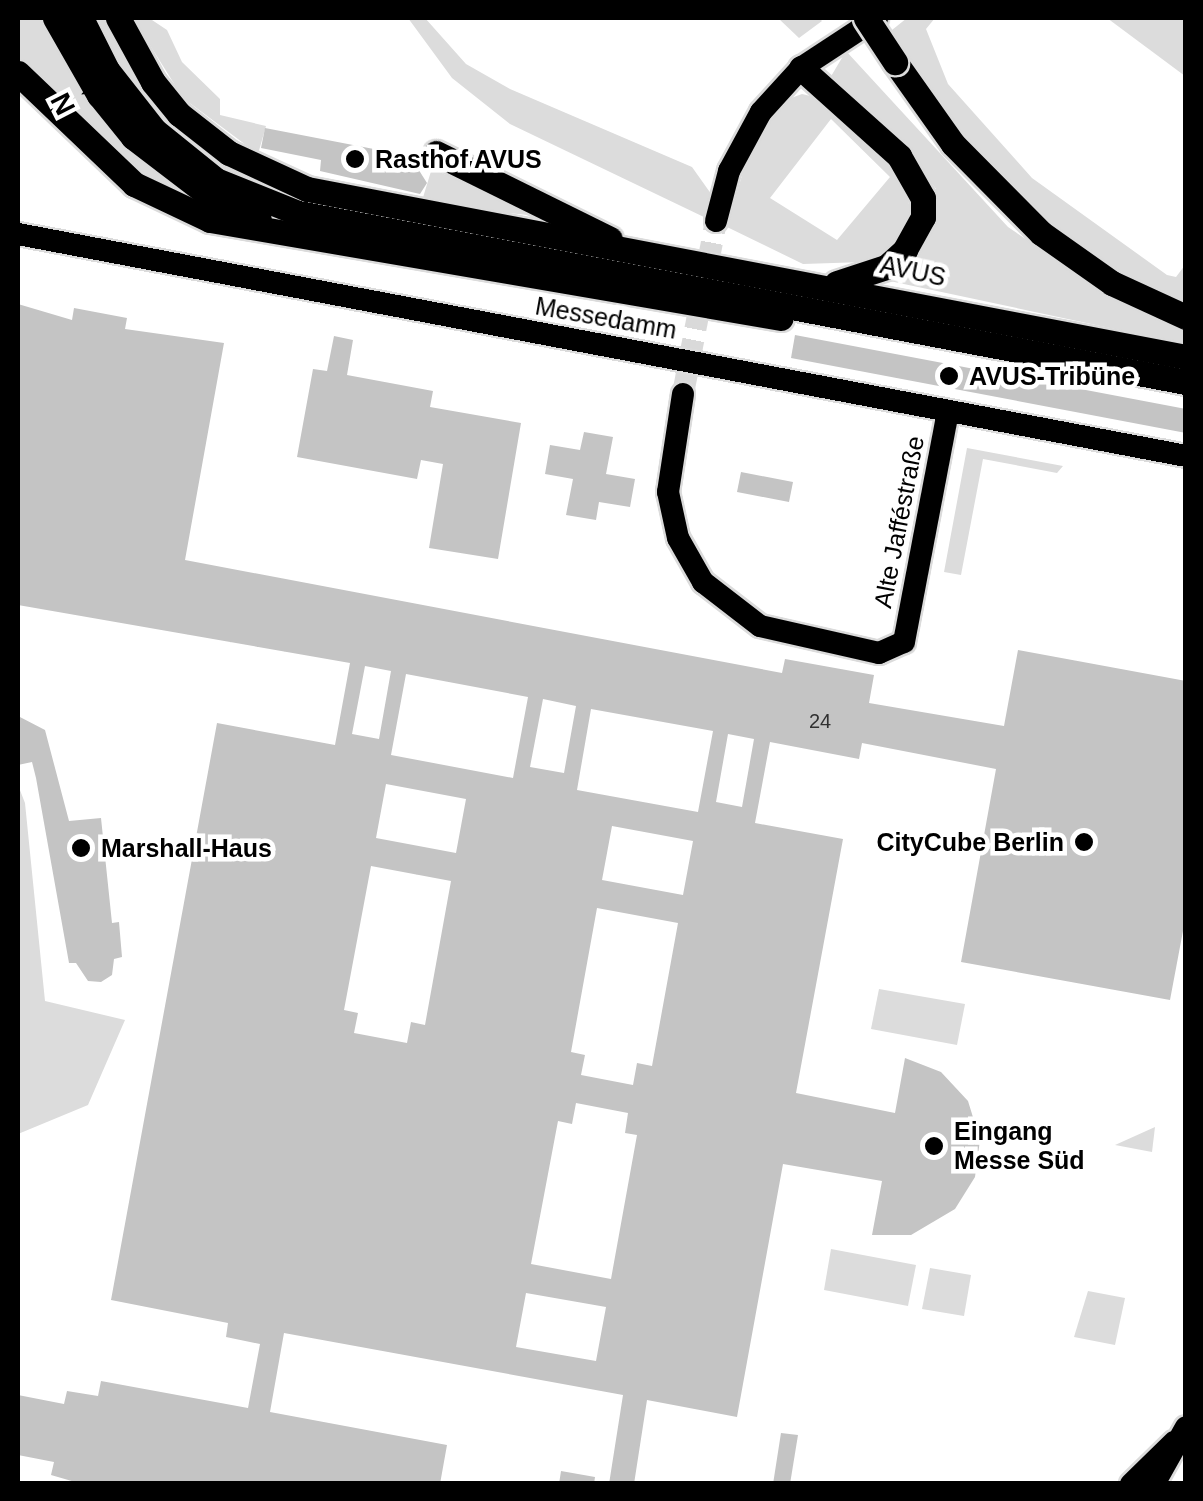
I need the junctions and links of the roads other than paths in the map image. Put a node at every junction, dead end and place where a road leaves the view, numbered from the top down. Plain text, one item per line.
1 (55, 18) edge
2 (81, 18) edge
3 (118, 18) edge
4 (866, 18) edge
5 (876, 18) edge
6 (800, 68) junction
7 (18, 74) edge
8 (18, 94) edge
9 (58, 116) junction
10 (436, 152) dead end
11 (716, 221) tunnel mouth
12 (18, 234) edge
13 (301, 234) junction
14 (628, 248) junction
15 (830, 285) junction
16 (1186, 317) edge
17 (956, 334) junction
18 (1186, 357) edge
19 (1186, 382) edge
20 (682, 394) tunnel mouth
21 (948, 412) junction
22 (1186, 456) edge
23 (1181, 1433) edge
24 (1132, 1484) edge
25 (1154, 1484) edge

1 - 13 highway
2 - 17 highway
3 - 14 highway, AVUS
4 - 16 highway, bridge
5 - 6 main road
6 - 11 main road
6 - 15 highway
7 - 9 highway
8 - 9 highway
9 - 13 highway
10 - 14 highway
12 - 21 main road, Messedamm
13 - 17 highway
14 - 15 highway, AVUS
15 - 18 highway, AVUS
17 - 19 highway
20 - 21 main road, Alte Jafféstraße
21 - 22 main road, Messedamm
23 - 24 main road
23 - 25 main road

